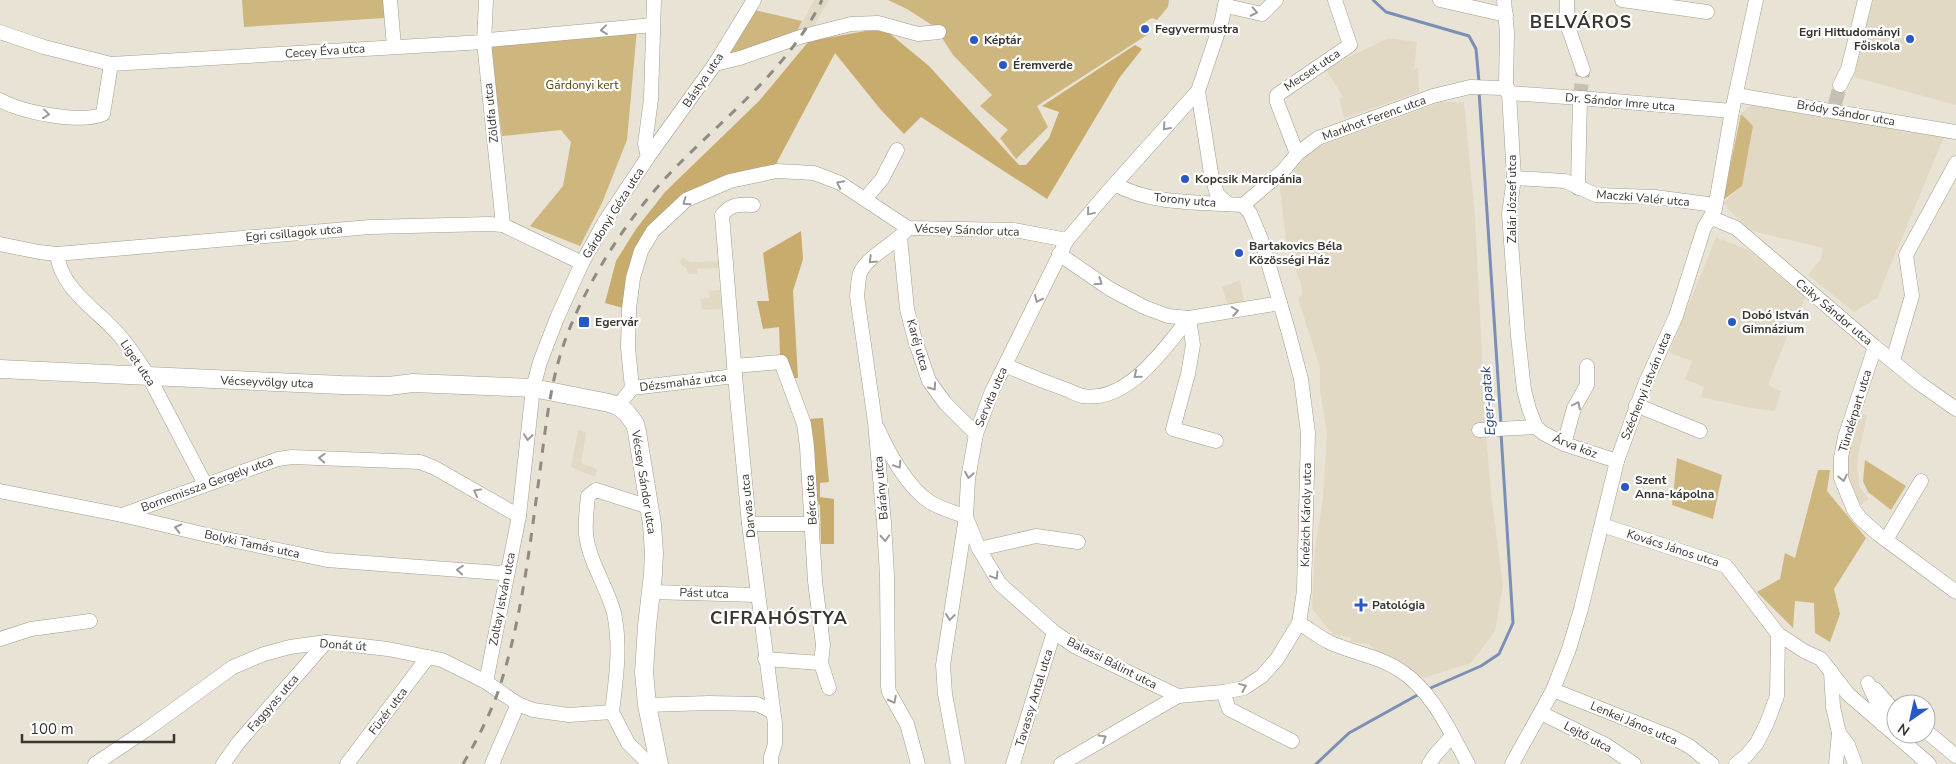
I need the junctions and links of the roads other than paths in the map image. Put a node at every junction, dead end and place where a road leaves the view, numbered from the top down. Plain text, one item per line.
1 (390, 0) edge
2 (486, 0) edge
3 (654, 0) edge
4 (754, 0) edge
5 (1276, 0) edge
6 (1335, 0) edge
7 (1440, 0) edge
8 (1504, 0) edge
9 (1567, 0) edge
10 (1622, 0) edge
11 (1756, 0) edge
12 (1865, 0) edge
13 (1226, 3) edge
14 (1707, 12) dead end
15 (1506, 15) junction
16 (653, 26) junction
17 (0, 32) edge
18 (939, 32) dead end
19 (484, 42) junction
20 (394, 46) junction
21 (111, 64) junction
22 (715, 64) junction
23 (1583, 70) tunnel mouth
24 (1840, 84) tunnel mouth
25 (1491, 87) joint
26 (1198, 91) junction
27 (1508, 94) junction
28 (1736, 95) junction
29 (1580, 98) junction
30 (0, 100) edge
31 (1732, 112) junction
32 (1956, 132) edge
33 (897, 150) dead end
34 (1297, 154) junction
35 (648, 157) junction
36 (1956, 163) edge
37 (1514, 178) junction
38 (1115, 184) junction
39 (1578, 188) junction
40 (865, 199) junction
41 (1228, 204) junction
42 (753, 205) dead end
43 (1243, 205) junction
44 (1714, 212) junction
45 (503, 225) junction
46 (904, 233) junction
47 (1067, 240) junction
48 (0, 244) edge
49 (57, 254) junction
50 (1059, 254) junction
51 (582, 263) junction
52 (1280, 304) junction
53 (1189, 318) junction
54 (1875, 347) junction
55 (1893, 360) junction
56 (1005, 365) junction
57 (1587, 366) dead end
58 (0, 369) edge
59 (734, 371) junction
60 (149, 377) junction
61 (533, 388) junction
62 (632, 388) junction
63 (1636, 405) junction
64 (618, 406) junction
65 (1956, 409) edge
66 (875, 422) junction
67 (1536, 427) junction
68 (1479, 430) dead end
69 (1700, 432) dead end
70 (976, 434) junction
71 (1216, 441) dead end
72 (1564, 444) junction
73 (1617, 461) junction
74 (1921, 481) dead end
75 (205, 484) junction
76 (0, 491) edge
77 (649, 508) junction
78 (122, 515) junction
79 (519, 516) junction
80 (966, 517) junction
81 (749, 524) junction
82 (812, 524) junction
83 (1602, 525) junction
84 (1886, 540) junction
85 (1078, 542) dead end
86 (979, 549) junction
87 (508, 570) junction
88 (651, 592) junction
89 (1956, 592) edge
90 (757, 595) junction
91 (90, 621) dead end
92 (1299, 624) junction
93 (1054, 632) junction
94 (1778, 634) junction
95 (0, 639) edge
96 (326, 642) junction
97 (428, 657) junction
98 (765, 659) junction
99 (821, 663) junction
100 (1830, 670) junction
101 (486, 682) junction
102 (829, 688) dead end
103 (1553, 690) junction
104 (1223, 692) junction
105 (1178, 696) junction
106 (1886, 702) edge
107 (518, 704) junction
108 (647, 705) junction
109 (612, 712) junction
110 (772, 712) junction
111 (1541, 713) junction
112 (1882, 724) junction
113 (1839, 733) junction
114 (1452, 736) junction
115 (1936, 739) edge
116 (1292, 741) dead end
117 (1956, 756) edge
118 (1517, 762) edge
119 (94, 764) edge
120 (223, 764) edge
121 (347, 764) edge
122 (492, 764) edge
123 (649, 764) edge
124 (659, 764) edge
125 (771, 764) edge
126 (918, 764) edge
127 (958, 764) edge
128 (1013, 764) edge
129 (1061, 764) edge
130 (1429, 764) edge
131 (1468, 764) edge
132 (1634, 764) edge
133 (1712, 764) edge
134 (1736, 764) edge
135 (1836, 764) edge
136 (1855, 764) edge
137 (1929, 764) edge

1 - 20 street
2 - 19 street, Zöldfa utca
3 - 16 street, Gárdonyi Géza utca
4 - 22 street, Bástya utca
13 -> 5 street
6 - 34 street, Mecset utca
7 - 15 street
8 - 15 street, Zalár József utca
9 - 23 street
10 - 14 street
11 - 28 street, Széchenyi István utca
12 - 24 street
13 - 26 street
15 - 27 street, Zalár József utca
16 -> 19 street, Cecey Éva utca
16 - 35 street, Gárdonyi Géza utca
17 - 21 street, Cecey Éva utca
18 - 22 street
19 - 20 street, Cecey Éva utca
19 - 45 street, Zöldfa utca
20 - 21 street, Cecey Éva utca
30 -> 21 street
22 - 35 street, Bástya utca
25 - 27 street, Dr. Sándor Imre utca
25 - 34 street, Markhot Ferenc utca
26 -> 38 street, Servita utca
26 - 41 street
27 - 29 street, Dr. Sándor Imre utca
27 - 37 street, Zalár József utca
28 - 31 street, Széchenyi István utca
28 - 32 street, Bródy Sándor utca
29 - 31 street, Dr. Sándor Imre utca
29 - 39 street
31 - 44 street, Széchenyi István utca
33 - 40 street
34 - 43 street, Markhot Ferenc utca
35 - 51 street, Gárdonyi Géza utca
36 - 55 street
37 - 39 street, Maczki Valér utca
37 - 67 street, Zalár József utca
38 - 41 street, Torony utca
38 -> 47 street, Servita utca
39 - 44 street, Maczki Valér utca
40 - 46 street, Vécsey Sándor utca
40 -> 62 street, Vécsey Sándor utca
41 - 43 street
42 - 59 street, Darvas utca
43 - 52 street, Knézich Károly utca
44 - 54 street, Csiky Sándor utca
44 - 63 street, Széchenyi István utca
45 - 49 street, Egri csillagok utca
45 - 51 street, Egri csillagok utca
46 - 47 street, Vécsey Sándor utca
46 -> 66 street, Bárány utca
46 -> 70 street, Karéj utca
47 - 50 street, Servita utca
48 - 49 street, Egri csillagok utca
49 - 60 street, Liget utca
50 -> 53 street
50 -> 56 street, Servita utca
51 - 61 street, Gárdonyi Géza utca
53 -> 52 street
52 - 92 street, Knézich Károly utca
53 -> 56 street
53 - 71 street
54 - 55 street, Csiky Sándor utca
54 -> 84 street, Tündérpart utca
55 - 65 street, Csiky Sándor utca
56 - 70 street, Servita utca
72 -> 57 street
58 - 60 main road, Vécseyvölgy utca
59 - 62 street, Dézsmaház utca
59 - 81 street, Darvas utca
59 - 82 street, Bérc utca
60 - 61 main road, Vécseyvölgy utca
60 - 75 street, Liget utca
61 - 64 main road, Vécseyvölgy utca
61 -> 79 street
62 - 64 street
63 - 69 street
63 - 73 street, Széchenyi István utca
64 - 77 main road, Vécsey Sándor utca
66 -> 80 street
66 -> 126 street, Bárány utca
67 - 68 street
67 - 72 street, Árva köz
70 -> 80 street, Servita utca
72 - 73 street, Árva köz
73 - 83 street, Széchenyi István utca
74 - 84 street
75 - 78 street, Bornemissza Gergely utca
79 -> 75 street, Bornemissza Gergely utca
76 - 78 street, Bolyki Tamás utca
77 - 88 main road, Vécsey Sándor utca
77 - 109 street
87 -> 78 street, Bolyki Tamás utca
79 - 87 street, Zoltay István utca
80 - 86 street, Balassi Bálint utca
80 -> 127 street, Servita utca
81 - 82 street
81 - 90 street, Darvas utca
82 - 99 street, Bérc utca
83 - 94 street, Kovács János utca
83 - 103 street, Széchenyi István utca
84 - 89 street, Tündérpart utca
85 - 86 street
86 -> 93 street, Balassi Bálint utca
87 - 101 street, Zoltay István utca
88 - 90 street, Pást utca
88 - 108 main road, Vécsey Sándor utca
90 - 98 street, Darvas utca
91 - 95 street
104 -> 92 street
92 - 114 street
93 - 105 street, Balassi Bálint utca
93 - 128 street, Tavassy Antal utca
94 - 100 street, Kovács János utca
94 - 134 street
96 - 97 street, Donát út
96 - 119 street, Donát út
96 - 120 street, Faggyas utca
97 - 101 street, Donát út
97 - 121 street, Füzér utca
98 - 99 street
98 - 110 street, Darvas utca
99 - 102 street, Bérc utca
100 - 112 street, Kovács János utca
100 - 113 street
101 - 107 street, Donát út
103 - 111 street, Széchenyi István utca
103 - 133 street, Lenkei János utca
104 - 105 street
104 - 116 street
129 -> 105 street
106 - 112 street
107 - 109 street, Donát út
107 - 122 street
108 - 110 street
108 - 124 main road, Vécsey Sándor utca
109 - 123 street
110 - 125 street, Darvas utca
111 - 118 street, Széchenyi István utca
111 - 132 street, Lejtő utca
112 - 137 street, Kovács János utca
113 - 135 street
113 - 136 street
114 - 130 street
114 - 131 street
115 - 117 street

